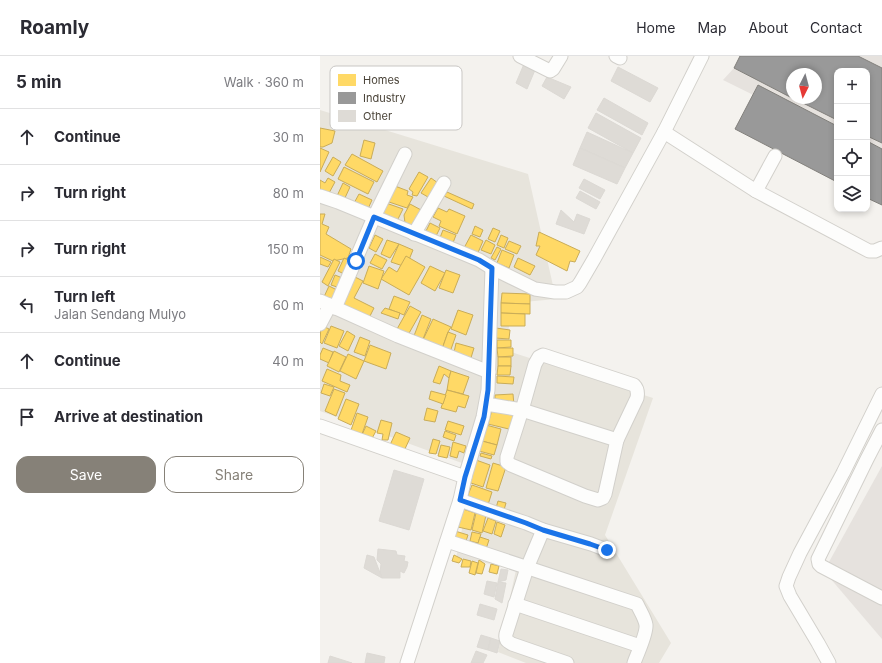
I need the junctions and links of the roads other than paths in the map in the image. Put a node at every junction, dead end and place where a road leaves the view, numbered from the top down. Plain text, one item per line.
1 (520, 56) edge
2 (561, 56) edge
3 (702, 56) edge
4 (664, 132) junction
5 (405, 154) dead end
6 (775, 156) dead end
7 (444, 182) dead end
8 (756, 191) junction
9 (320, 196) edge
10 (374, 217) junction
11 (414, 234) junction
12 (882, 248) edge
13 (492, 268) junction
14 (328, 305) edge
15 (320, 324) edge
16 (489, 372) junction
17 (882, 394) edge
18 (486, 404) junction
19 (522, 410) junction
20 (320, 426) edge
21 (882, 430) edge
22 (617, 440) junction
23 (465, 477) junction
24 (460, 500) junction
25 (543, 530) junction
26 (447, 541) junction
27 (607, 550) dead end
28 (527, 568) junction
29 (882, 598) edge
30 (515, 604) junction
31 (640, 646) junction
32 (407, 663) edge
33 (567, 663) edge
34 (634, 663) edge
35 (829, 663) edge

1 - 2 street
3 - 4 street
4 - 8 street
4 - 13 street
5 - 10 street
6 - 8 street
7 - 11 street
8 - 12 street
9 - 10 street
10 - 11 street
10 - 14 street
11 - 13 street
13 - 16 street
14 - 15 street
14 - 16 street
16 - 18 street
17 - 35 street
18 - 19 street
18 - 23 street
19 - 22 street
19 - 22 street
19 - 22 street
20 - 23 street
21 - 29 street
23 - 24 street
24 - 25 street
24 - 26 street
25 - 27 street
25 - 28 street
26 - 28 street
26 - 32 street
28 - 30 street
28 - 31 street
30 - 31 street
30 - 33 street
31 - 34 street

